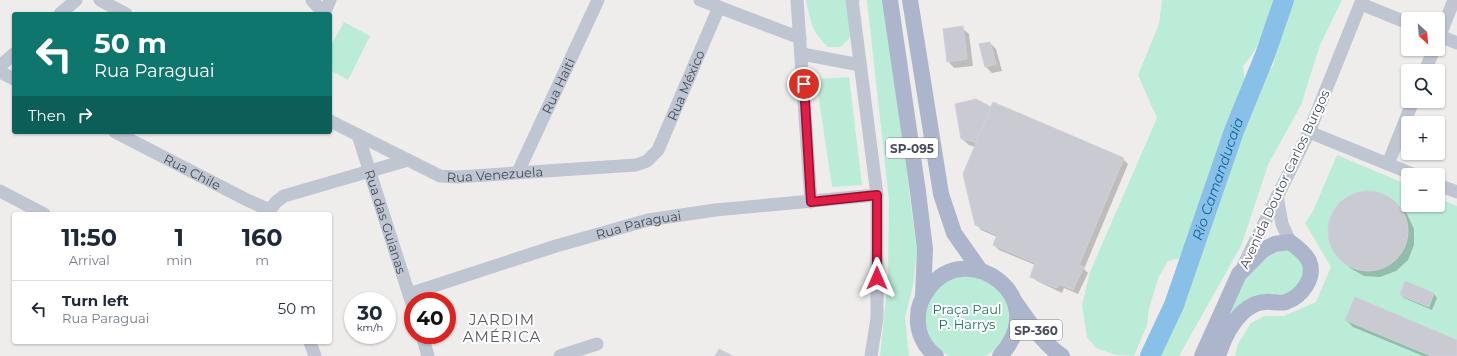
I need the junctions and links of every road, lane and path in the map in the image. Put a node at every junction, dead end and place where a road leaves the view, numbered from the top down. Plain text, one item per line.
1 (76, 0) edge
2 (100, 0) edge
3 (312, 0) edge
4 (330, 0) edge
5 (598, 0) edge
6 (700, 0) edge
7 (797, 0) edge
8 (852, 0) edge
9 (890, 0) edge
10 (910, 0) edge
11 (1454, 0) edge
12 (1362, 2) edge
13 (719, 7) junction
14 (62, 12) edge
15 (122, 12) edge
16 (322, 12) edge
17 (325, 12) edge
18 (1401, 20) edge
19 (1445, 21) edge
20 (800, 38) junction
21 (1445, 39) edge
22 (1457, 43) edge
23 (802, 54) junction
24 (12, 56) edge
25 (860, 65) junction
26 (0, 66) edge
27 (0, 72) edge
28 (12, 78) edge
29 (1410, 108) edge
30 (332, 122) edge
31 (1309, 132) junction
32 (119, 134) edge
33 (358, 135) junction
34 (408, 160) junction
35 (647, 161) joint
36 (1388, 164) junction
37 (1401, 170) edge
38 (370, 171) junction
39 (518, 172) junction
40 (1445, 188) edge
41 (0, 191) edge
42 (1457, 192) edge
43 (877, 195) junction
44 (1277, 196) junction
45 (811, 202) junction
46 (40, 212) edge
47 (270, 212) edge
48 (1290, 242) junction
49 (980, 270) junction
50 (1239, 274) junction
51 (408, 292) edge
52 (415, 292) edge
53 (923, 296) junction
54 (1014, 300) junction
55 (921, 337) junction
56 (311, 344) edge
57 (425, 344) edge
58 (597, 344) dead end
59 (1220, 350) edge
60 (315, 356) edge
61 (428, 356) edge
62 (560, 356) edge
63 (871, 356) edge
64 (922, 356) edge
65 (936, 356) edge
66 (1000, 356) edge
67 (1062, 356) edge
68 (1202, 356) edge

1 - 14 street
2 - 15 street
3 - 16 street
4 - 17 street
5 - 39 street, Rua Haiti
6 - 13 street
7 - 20 street
8 - 25 street
9 - 53 main road, SP-095
10 - 49 main road, SP-095
11 - 19 street
12 - 18 street
12 - 31 street, Avenida Doutor Carlos Burgos
13 - 20 street
13 - 35 street, Rua México
20 - 23 street
21 - 22 street
23 - 25 street
23 - 45 street
24 - 26 street
25 - 43 street
27 - 28 street
29 - 36 street
30 - 33 street, Rua Venezuela
31 - 36 street
31 - 44 street, Avenida Doutor Carlos Burgos
32 - 47 street, Rua Chile
33 - 34 street, Rua Venezuela
33 - 38 street, Rua das Guianas
34 - 38 street
34 - 39 street, Rua Venezuela
35 - 39 street, Rua Venezuela
36 - 37 street
38 - 47 street
38 - 51 street, Rua das Guianas
40 - 42 street
41 - 46 street
43 - 45 street, Rua Paraguai
43 - 63 street
44 - 48 street
44 - 50 street, Avenida Doutor Carlos Burgos
45 - 52 street, Rua Paraguai
48 - 50 main road
48 - 59 main road
49 - 53 main road, SP-095
49 - 54 main road, SP-095
50 - 68 main road, Avenida Doutor Carlos Burgos
53 - 55 main road, SP-095
54 - 66 main road, SP-095
54 - 67 main road, SP-360
55 - 64 main road, SP-095
55 - 65 main road, SP-095
56 - 60 street
57 - 61 street
58 - 62 street

